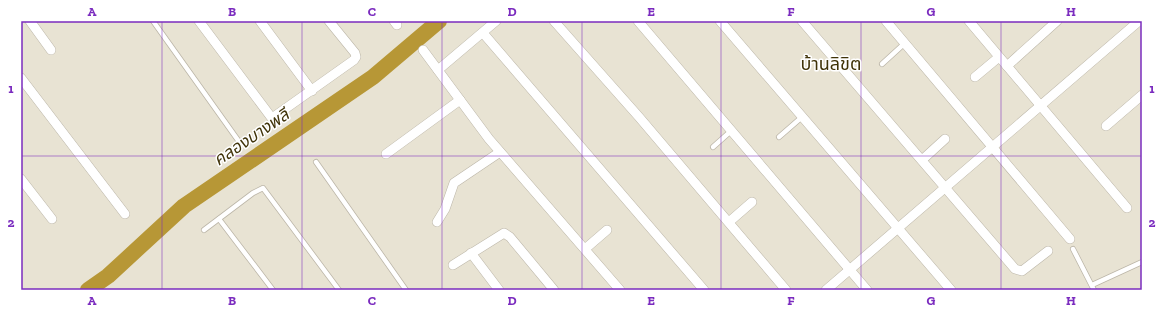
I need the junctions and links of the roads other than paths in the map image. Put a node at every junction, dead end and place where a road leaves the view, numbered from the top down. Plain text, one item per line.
1 (30, 21) edge
2 (153, 21) edge
3 (199, 21) edge
4 (260, 21) edge
5 (329, 21) edge
6 (496, 21) edge
7 (554, 21) edge
8 (638, 21) edge
9 (720, 21) edge
10 (802, 21) edge
11 (886, 21) edge
12 (969, 21) edge
13 (1057, 21) edge
14 (1139, 21) edge
15 (1046, 25) edge
16 (483, 33) junction
17 (905, 43) junction
18 (51, 50) dead end
19 (424, 50) dead end
20 (999, 57) junction
21 (882, 64) dead end
22 (1007, 66) junction
23 (438, 70) junction
24 (975, 77) dead end
25 (21, 78) edge
26 (312, 91) junction
27 (1142, 95) edge
28 (460, 100) junction
29 (1040, 106) junction
30 (802, 117) junction
31 (1106, 126) dead end
32 (732, 131) junction
33 (779, 137) dead end
34 (945, 139) dead end
35 (240, 142) dead end
36 (713, 147) dead end
37 (992, 148) junction
38 (500, 152) junction
39 (386, 154) dead end
40 (922, 160) junction
41 (316, 162) dead end
42 (21, 179) edge
43 (945, 187) junction
44 (752, 202) dead end
45 (1127, 208) dead end
46 (125, 214) dead end
47 (52, 219) dead end
48 (219, 219) junction
49 (437, 222) dead end
50 (729, 222) junction
51 (898, 228) junction
52 (204, 230) dead end
53 (606, 230) dead end
54 (1070, 239) dead end
55 (585, 249) junction
56 (1073, 249) dead end
57 (1048, 251) dead end
58 (471, 253) junction
59 (1142, 262) edge
60 (453, 265) dead end
61 (850, 269) junction
62 (1092, 285) junction
63 (273, 290) edge
64 (339, 290) edge
65 (406, 290) edge
66 (499, 290) edge
67 (554, 290) edge
68 (620, 290) edge
69 (704, 290) edge
70 (786, 290) edge
71 (826, 290) edge
72 (867, 290) edge
73 (951, 290) edge
74 (1094, 290) edge

1 - 18 street
2 - 35 lane
3 - 26 street
4 - 26 street
5 - 26 street
6 - 16 street
7 - 50 street
8 - 32 street
9 - 30 street
10 - 40 street
11 - 17 street
12 - 20 street
13 - 15 street
14 - 29 street
15 - 22 street
16 - 23 street
16 - 69 street
17 - 21 lane
17 - 37 street
19 - 23 street
20 - 22 street
20 - 24 street
22 - 29 street
23 - 28 street
25 - 46 street
27 - 31 street
28 - 38 street
28 - 39 street
29 - 37 street
29 - 45 street
30 - 33 lane
30 - 51 street
32 - 36 lane
32 - 61 street
34 - 40 street
37 - 43 street
37 - 54 street
38 - 49 street
38 - 55 street
40 - 43 street
41 - 65 lane
42 - 47 street
43 - 51 street
43 - 57 street
44 - 50 street
48 - 52 lane
48 - 63 lane
48 - 64 lane
50 - 70 street
51 - 61 street
51 - 73 street
53 - 55 street
55 - 68 street
56 - 62 lane
58 - 60 street
58 - 66 street
58 - 67 street
59 - 62 lane
61 - 71 street
61 - 72 street
62 - 74 lane

